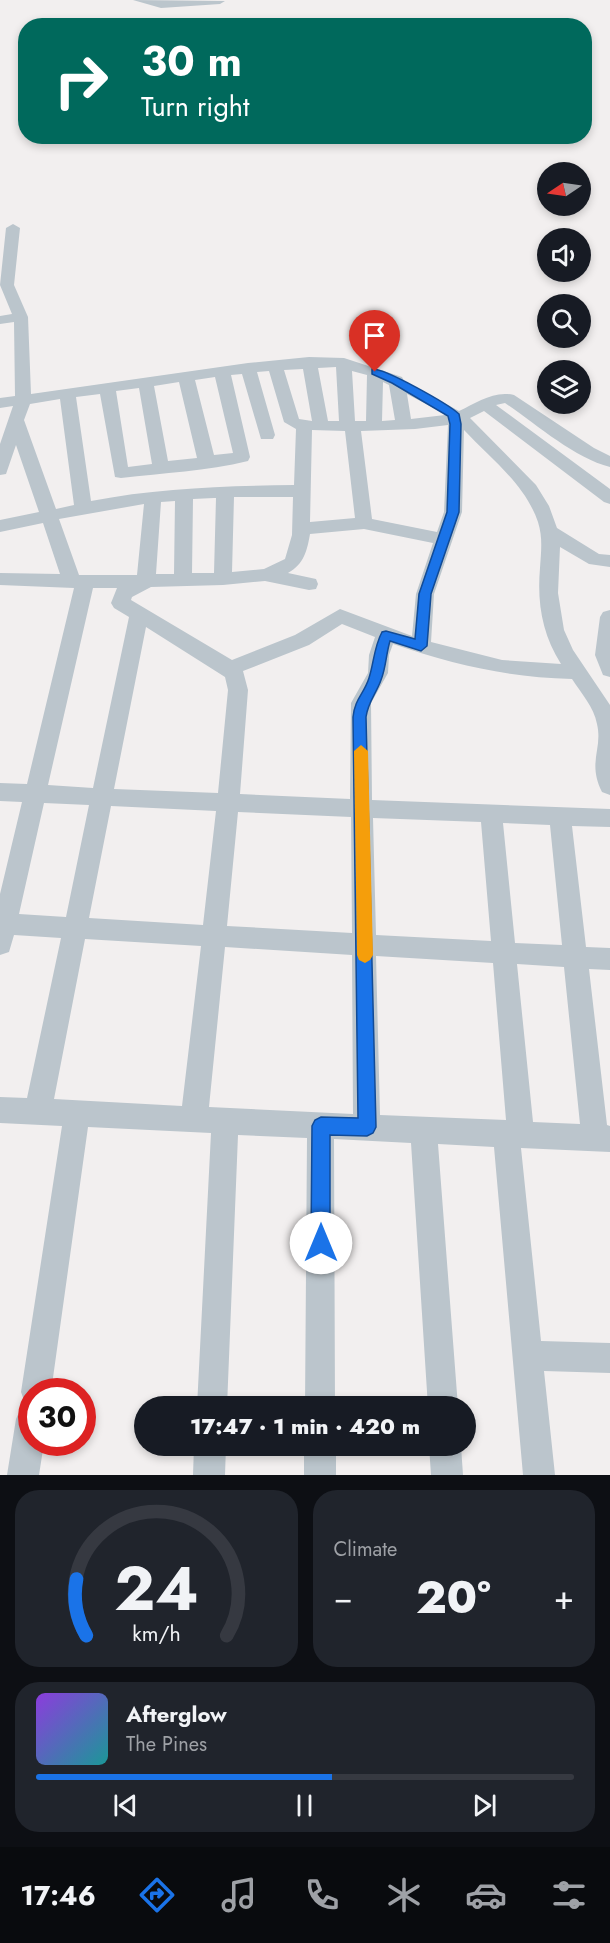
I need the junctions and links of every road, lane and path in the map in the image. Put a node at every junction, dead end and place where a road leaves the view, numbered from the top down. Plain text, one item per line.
1 (138, 0) edge
2 (220, 0) edge
3 (227, 0) edge
4 (13, 228) dead end
5 (6, 296) edge
6 (21, 317) junction
7 (0, 320) edge
8 (309, 362) junction
9 (344, 363) junction
10 (275, 365) junction
11 (248, 368) junction
12 (222, 372) junction
13 (375, 372) junction
14 (186, 377) junction
15 (396, 381) junction
16 (146, 383) junction
17 (107, 387) junction
18 (67, 392) junction
19 (23, 399) junction
20 (0, 404) edge
21 (486, 405) junction
22 (458, 418) junction
23 (16, 420) junction
24 (374, 424) junction
25 (404, 424) junction
26 (350, 425) junction
27 (304, 426) junction
28 (321, 426) junction
29 (267, 435) dead end
30 (207, 462) junction
31 (610, 462) edge
32 (161, 468) junction
33 (0, 470) edge
34 (225, 491) junction
35 (301, 491) junction
36 (184, 495) junction
37 (153, 497) junction
38 (610, 498) edge
39 (83, 509) junction
40 (51, 516) junction
41 (364, 523) junction
42 (0, 526) edge
43 (301, 529) junction
44 (550, 532) junction
45 (443, 538) junction
46 (610, 561) edge
47 (265, 575) junction
48 (0, 579) edge
49 (223, 579) junction
50 (183, 580) junction
51 (78, 581) junction
52 (146, 582) junction
53 (309, 584) dead end
54 (139, 614) junction
55 (610, 617) edge
56 (386, 635) junction
57 (421, 646) junction
58 (230, 668) junction
59 (610, 670) edge
60 (576, 672) junction
61 (609, 719) edge
62 (610, 786) edge
63 (0, 792) edge
64 (36, 794) junction
65 (100, 797) junction
66 (228, 803) junction
67 (362, 809) junction
68 (491, 812) junction
69 (560, 815) junction
70 (610, 818) edge
71 (74, 928) junction
72 (2, 934) edge
73 (214, 936) junction
74 (365, 944) junction
75 (504, 953) junction
76 (575, 957) junction
77 (610, 959) edge
78 (0, 1110) edge
79 (38, 1111) junction
80 (77, 1113) junction
81 (194, 1119) junction
82 (225, 1121) junction
83 (321, 1126) junction
84 (367, 1127) junction
85 (424, 1130) junction
86 (513, 1134) junction
87 (603, 1138) edge
88 (528, 1356) junction
89 (610, 1358) edge
90 (38, 1378) edge
91 (212, 1396) edge
92 (320, 1396) edge
93 (442, 1396) edge
94 (26, 1456) edge
95 (210, 1456) edge
96 (320, 1456) edge
97 (446, 1456) edge
98 (23, 1475) edge
99 (209, 1475) edge
100 (320, 1475) edge
101 (447, 1475) edge
102 (539, 1475) edge

1 - 2 street
2 - 3 street
4 - 5 street
5 - 6 street
6 - 7 street
6 - 19 street
8 - 9 street
8 - 10 street
8 - 28 street
9 - 13 street
9 - 26 street
10 - 11 street
10 - 27 street
11 - 12 street
11 - 29 street
12 - 14 street
12 - 30 street
13 - 15 street
13 - 24 street
14 - 16 street
14 - 30 street
15 - 22 street
15 - 25 street
16 - 17 street
16 - 32 street
17 - 18 street
17 - 32 street
18 - 19 street
18 - 39 street
19 - 20 street
19 - 23 street
21 - 22 street
21 - 31 street
21 - 38 street
22 - 25 street
22 - 44 street
22 - 45 street
23 - 33 street
23 - 40 street
24 - 25 street
24 - 26 street
26 - 28 street
26 - 41 street
27 - 28 street
27 - 35 street
30 - 32 street
34 - 35 street
34 - 36 street
34 - 49 street
35 - 43 street
36 - 37 street
36 - 50 street
37 - 39 street
37 - 52 street
39 - 40 street
40 - 42 street
40 - 51 street
41 - 43 street
41 - 45 street
43 - 47 street
44 - 46 street
44 - 60 street
45 - 57 street
47 - 49 street
47 - 53 street
48 - 51 street
49 - 50 street
50 - 52 street
51 - 52 street
51 - 64 street
52 - 54 street
54 - 58 street
54 - 65 street
55 - 59 street
56 - 57 street
56 - 58 street
56 - 67 street
57 - 60 street
58 - 66 street
60 - 61 street
61 - 62 street
63 - 64 street
64 - 65 street
64 - 72 street
65 - 66 street
65 - 71 street
66 - 67 street
66 - 73 street
67 - 68 street
67 - 74 street
68 - 69 street
68 - 75 street
69 - 70 street
69 - 76 street
71 - 72 street
71 - 73 street
71 - 79 street
73 - 74 street
73 - 81 street
74 - 75 street
74 - 84 street
75 - 76 street
75 - 86 street
76 - 77 street
76 - 87 street
78 - 79 street
79 - 80 street
80 - 81 street
80 - 90 street
81 - 82 street
82 - 83 street
82 - 91 street
83 - 84 street
83 - 92 street
84 - 85 street
85 - 86 street
85 - 93 street
86 - 87 street
86 - 88 street
88 - 89 street
88 - 102 street
94 - 98 street
95 - 99 street
96 - 100 street
97 - 101 street

